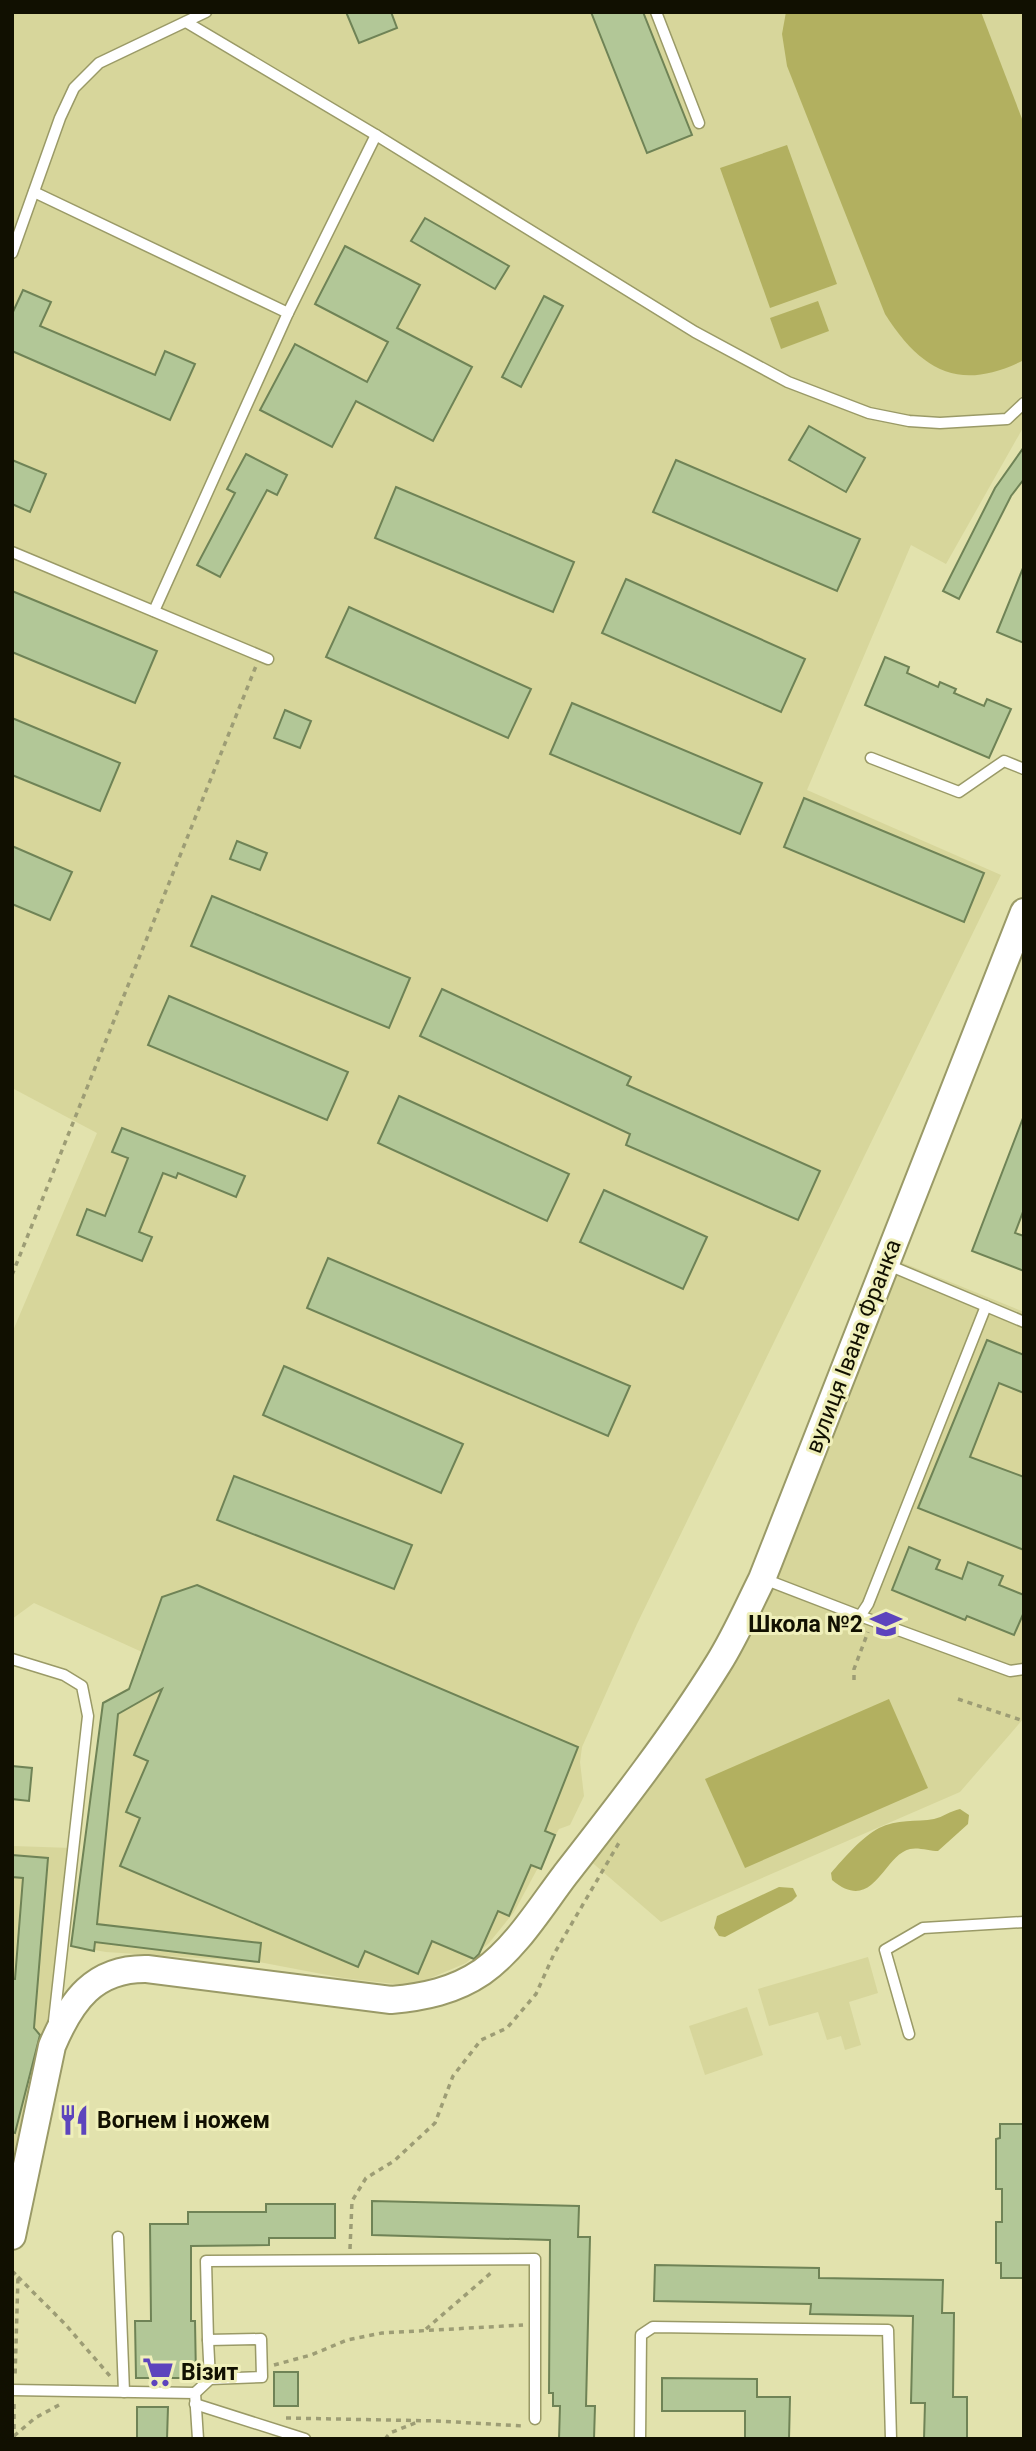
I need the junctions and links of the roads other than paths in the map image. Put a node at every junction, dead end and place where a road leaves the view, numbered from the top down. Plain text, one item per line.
1 (206, 12) edge
2 (656, 12) edge
3 (186, 22) junction
4 (699, 123) dead end
5 (376, 135) junction
6 (34, 192) junction
7 (12, 253) edge
8 (288, 313) junction
9 (1024, 403) edge
10 (12, 552) edge
11 (154, 611) junction
12 (264, 657) road end
13 (871, 758) dead end
14 (1024, 769) edge
15 (1024, 912) edge
16 (886, 1264) junction
17 (986, 1307) junction
18 (1024, 1322) edge
19 (762, 1578) junction
20 (860, 1616) junction
21 (12, 1659) edge
22 (1024, 1669) edge
23 (1024, 1922) edge
24 (909, 2034) dead end
25 (52, 2046) junction
26 (12, 2236) edge
27 (118, 2237) dead end
28 (208, 2340) junction
29 (211, 2379) junction
30 (13, 2390) edge
31 (124, 2392) junction
32 (195, 2398) junction
33 (535, 2419) road end
34 (198, 2439) edge
35 (305, 2439) edge
36 (640, 2439) edge
37 (891, 2439) edge

1 - 3 lane
2 - 4 lane
3 - 5 lane
3 - 6 lane
5 - 8 lane
5 - 9 lane
6 - 7 lane
6 - 8 lane
8 - 11 lane
10 - 11 lane
11 - 12 lane
13 - 14 lane
15 - 16 main road, вулиця Івана Франка
16 - 17 lane
16 - 19 main road, вулиця Івана Франка
17 - 18 lane
17 - 20 lane
19 - 20 lane
19 - 25 main road, вулиця Івана Франка
20 - 22 lane
21 - 25 lane
23 - 24 lane
25 - 26 main road, вулиця Івана Франка
27 - 31 lane
28 - 29 lane
28 - 29 lane
28 - 33 lane
29 - 32 lane
30 - 31 lane
31 - 32 lane
32 - 34 lane
32 - 35 lane
36 - 37 lane

